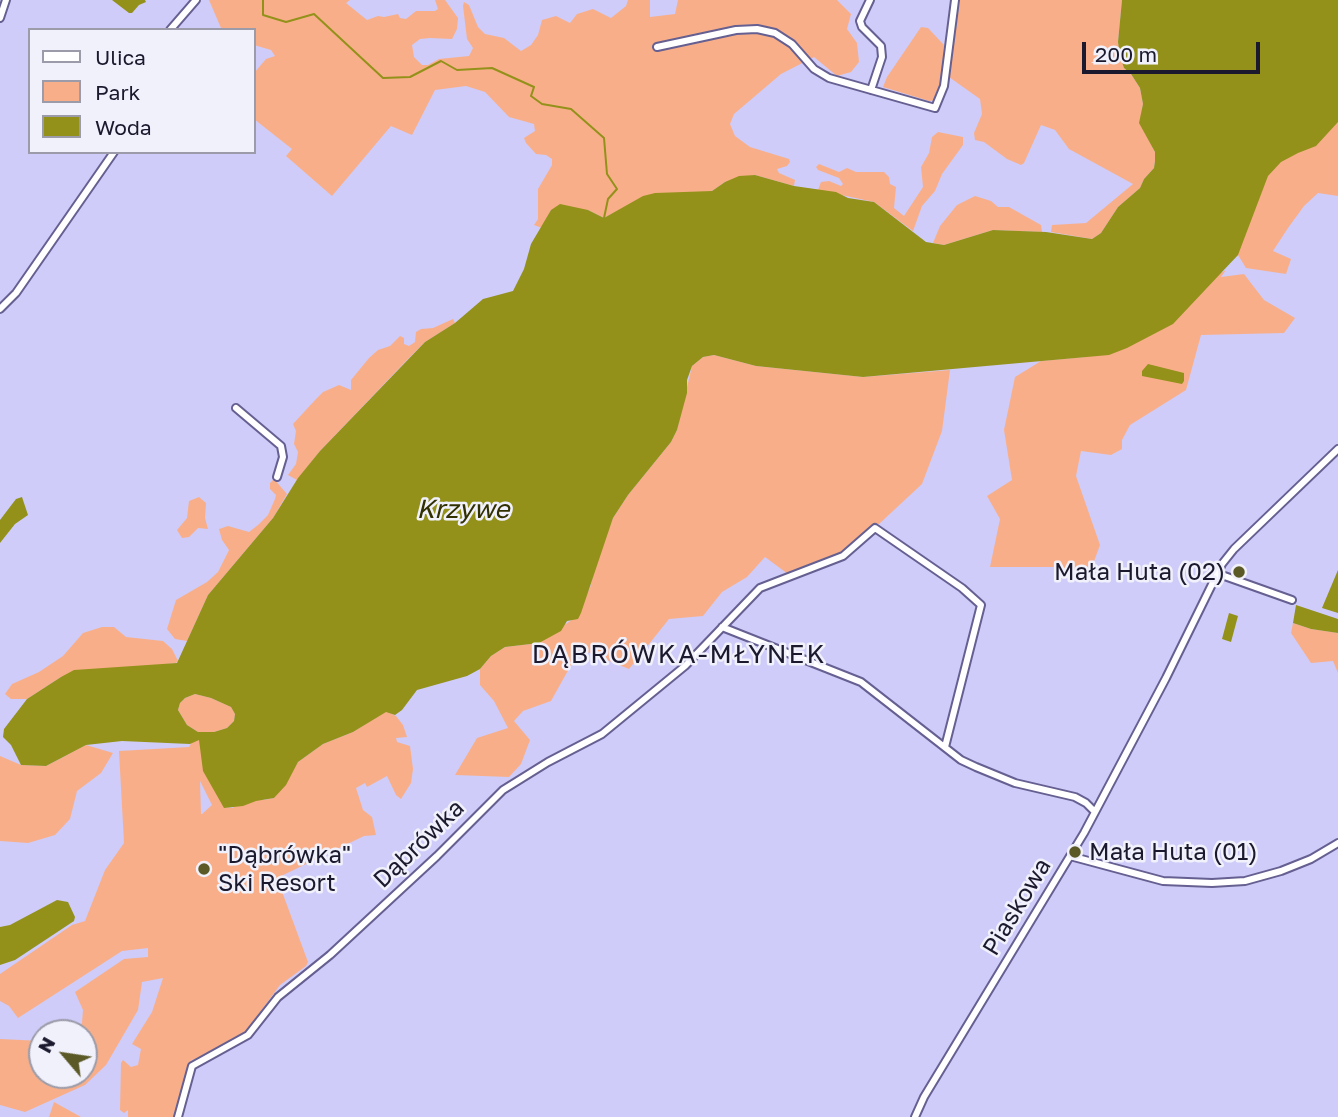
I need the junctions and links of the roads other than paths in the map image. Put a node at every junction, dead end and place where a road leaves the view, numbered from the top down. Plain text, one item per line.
1 (6, 0) edge
2 (195, 0) edge
3 (870, 0) edge
4 (956, 0) edge
5 (0, 18) edge
6 (172, 28) edge
7 (657, 47) dead end
8 (870, 90) junction
9 (113, 154) edge
10 (0, 309) edge
11 (236, 408) dead end
12 (1338, 449) edge
13 (276, 477) dead end
14 (1216, 573) junction
15 (1292, 600) dead end
16 (722, 627) junction
17 (945, 747) junction
18 (1095, 812) junction
19 (1338, 843) edge
20 (1070, 856) junction
21 (178, 1117) edge
22 (915, 1117) edge

1 - 5 street
2 - 6 street
3 - 8 street
4 - 8 street
7 - 8 street
9 - 10 street
11 - 13 street
12 - 14 street, Piaskowa
14 - 15 street
14 - 18 street, Piaskowa
16 - 17 street
16 - 17 street, Dąbrówka
16 - 21 street, Dąbrówka
17 - 18 street
18 - 20 street, Piaskowa
19 - 20 street
20 - 22 street, Piaskowa

